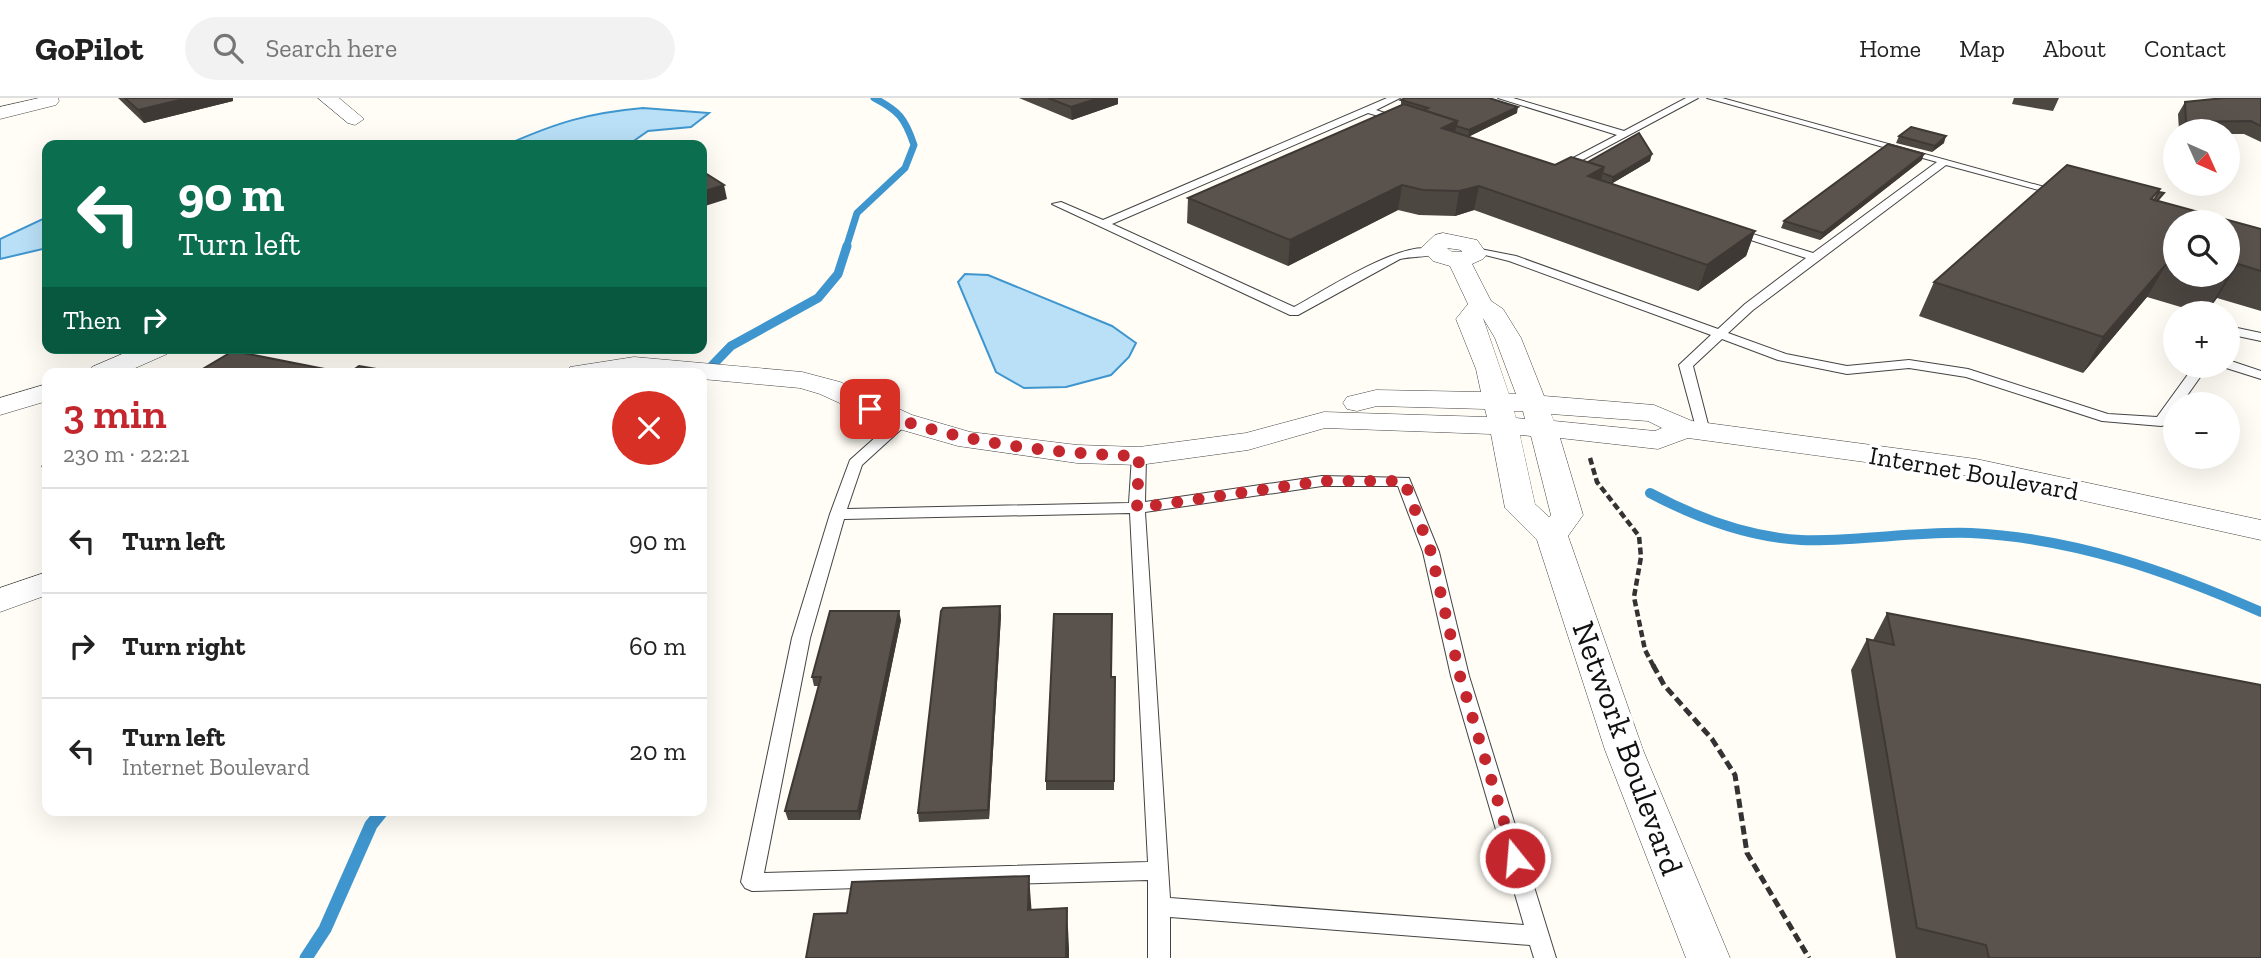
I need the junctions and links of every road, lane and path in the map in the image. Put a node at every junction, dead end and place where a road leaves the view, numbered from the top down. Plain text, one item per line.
1 (49, 98) edge
2 (327, 98) edge
3 (1395, 98) edge
4 (1503, 98) edge
5 (1693, 98) edge
6 (1712, 98) edge
7 (1367, 110) junction
8 (0, 113) edge
9 (355, 119) dead end
10 (1406, 123) edge
11 (1625, 134) junction
12 (1944, 162) junction
13 (1543, 168) edge
14 (1555, 172) junction
15 (1567, 176) edge
16 (2072, 197) edge
17 (1057, 204) dead end
18 (1103, 224) junction
19 (1723, 227) edge
20 (1433, 252) joint
21 (1467, 255) junction
22 (1815, 257) junction
23 (1481, 305) junction
24 (2240, 333) edge
25 (1719, 336) junction
26 (2261, 337) edge
27 (144, 354) edge
28 (2240, 367) edge
29 (112, 368) edge
30 (613, 368) edge
31 (671, 368) edge
32 (707, 371) edge
33 (2261, 375) edge
34 (2192, 378) edge
35 (42, 394) edge
36 (0, 407) edge
37 (1500, 414) junction
38 (1538, 416) junction
39 (902, 421) junction
40 (1573, 431) junction
41 (1694, 431) junction
42 (1139, 456) junction
43 (1137, 508) junction
44 (838, 514) junction
45 (2261, 530) edge
46 (1552, 536) junction
47 (42, 585) edge
48 (0, 601) edge
49 (1159, 871) junction
50 (1159, 907) junction
51 (1539, 936) junction
52 (1159, 958) edge
53 (1545, 958) edge
54 (1708, 958) edge
55 (1809, 958) edge

1 - 8 street
2 - 9 street
3 - 7 lane
4 - 11 lane
5 - 11 lane
6 - 12 lane
7 - 10 lane
7 - 18 lane
11 - 14 lane
12 - 16 lane
12 - 22 lane
13 - 14 lane
14 - 15 lane
17 - 18 lane
18 - 20 lane
19 - 22 lane
20 - 21 street
21 - 23 street
21 - 25 lane
22 - 25 lane
23 - 37 street
23 - 38 street
24 - 26 lane
25 - 34 lane
25 - 41 lane
27 - 29 street
28 - 33 lane
30 - 31 street, Internet Boulevard
32 - 39 street, Internet Boulevard
35 - 36 street
37 - 38 street, Internet Boulevard
37 - 42 street, Internet Boulevard
37 - 46 street
38 - 40 street, Internet Boulevard
38 - 41 street, Internet Boulevard
38 - 46 street
39 - 42 street, Internet Boulevard
39 - 44 lane
40 - 41 street, Internet Boulevard
40 - 55 path
41 - 45 street, Internet Boulevard
42 - 43 lane
43 - 44 lane
43 - 49 lane
43 - 51 lane
44 - 49 lane
46 - 54 street, Network Boulevard
47 - 48 street
49 - 50 lane
50 - 51 lane
50 - 52 lane
51 - 53 lane

